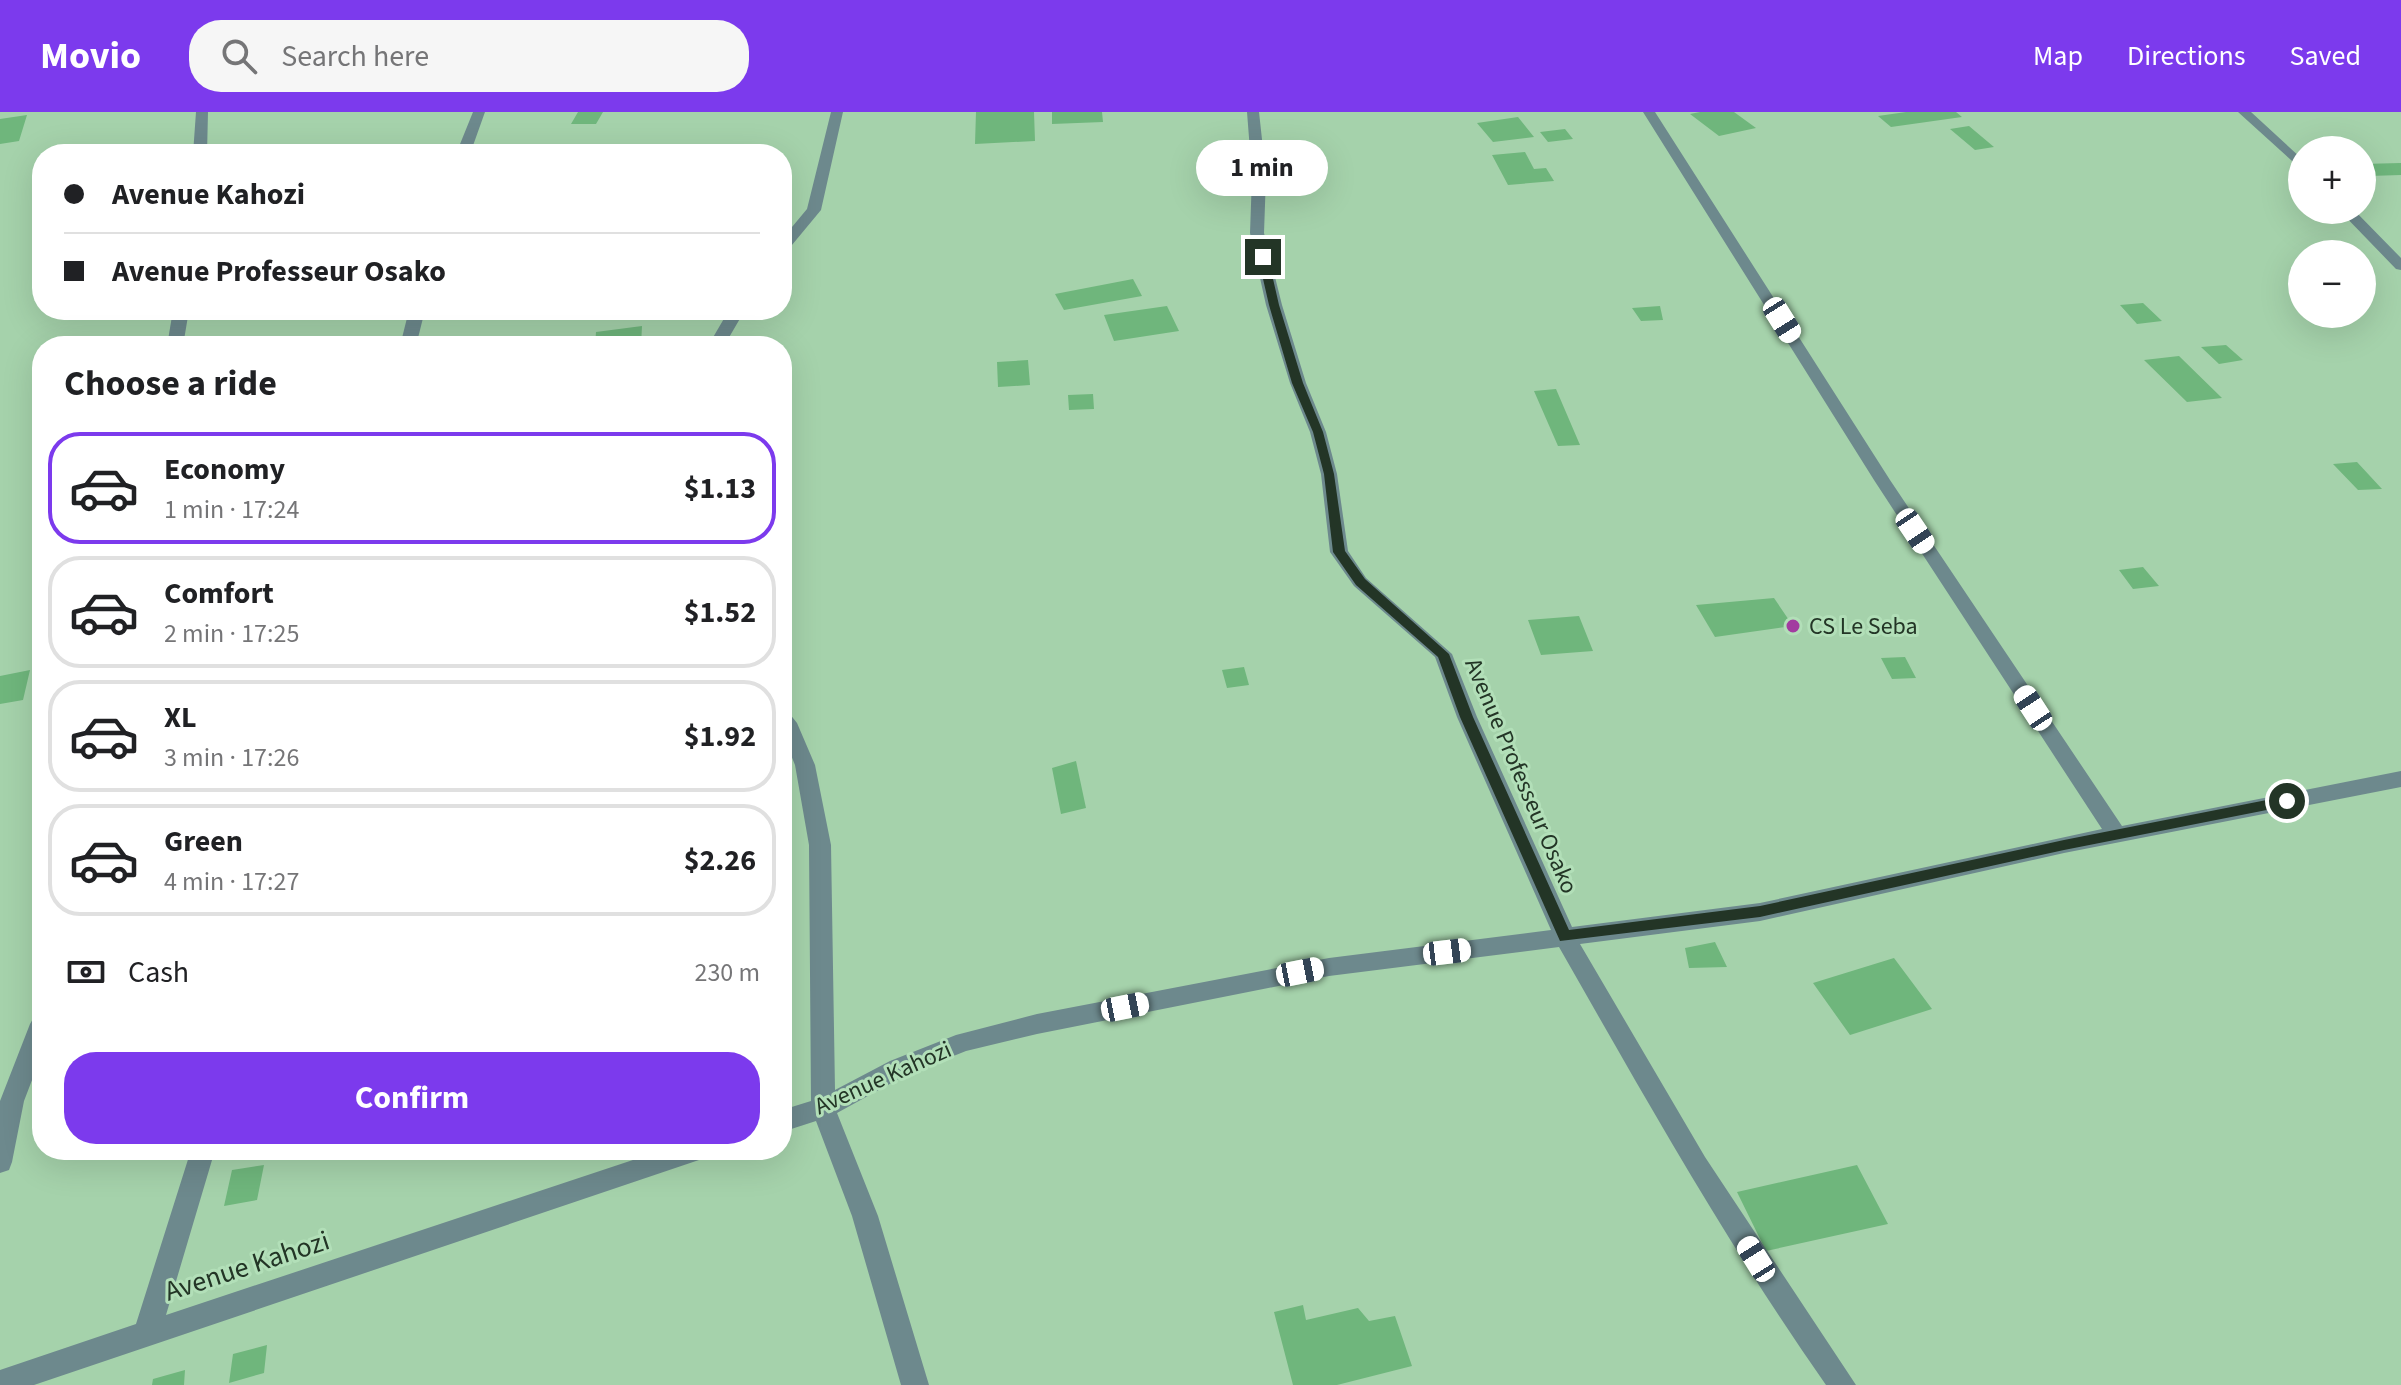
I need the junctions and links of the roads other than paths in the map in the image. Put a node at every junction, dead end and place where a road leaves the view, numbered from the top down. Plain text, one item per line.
1 (202, 112) edge
2 (479, 112) edge
3 (837, 112) edge
4 (1253, 112) edge
5 (1649, 112) edge
6 (2244, 112) edge
7 (200, 144) edge
8 (467, 144) edge
9 (2288, 153) edge
10 (2360, 224) edge
11 (792, 236) edge
12 (2401, 266) edge
13 (792, 733) edge
14 (2401, 779) edge
15 (2117, 835) junction
16 (1565, 937) junction
17 (32, 1050) edge
18 (823, 1108) junction
19 (792, 1118) edge
20 (200, 1160) edge
21 (666, 1160) edge
22 (0, 1162) edge
23 (147, 1333) junction
24 (0, 1383) edge
25 (915, 1385) edge
26 (1842, 1385) edge

1 - 7 street
2 - 8 street
3 - 11 street
4 - 16 street, Avenue Professeur Osako
5 - 15 street
6 - 9 street
10 - 12 street
13 - 18 street
14 - 15 street, Avenue Kahozi
15 - 16 street, Avenue Kahozi
16 - 18 street, Avenue Kahozi
16 - 26 street, Avenue Professeur Osako
17 - 22 street
18 - 19 street, Avenue Kahozi
18 - 25 street
20 - 23 street
21 - 23 street, Avenue Kahozi
23 - 24 street, Avenue Kahozi

